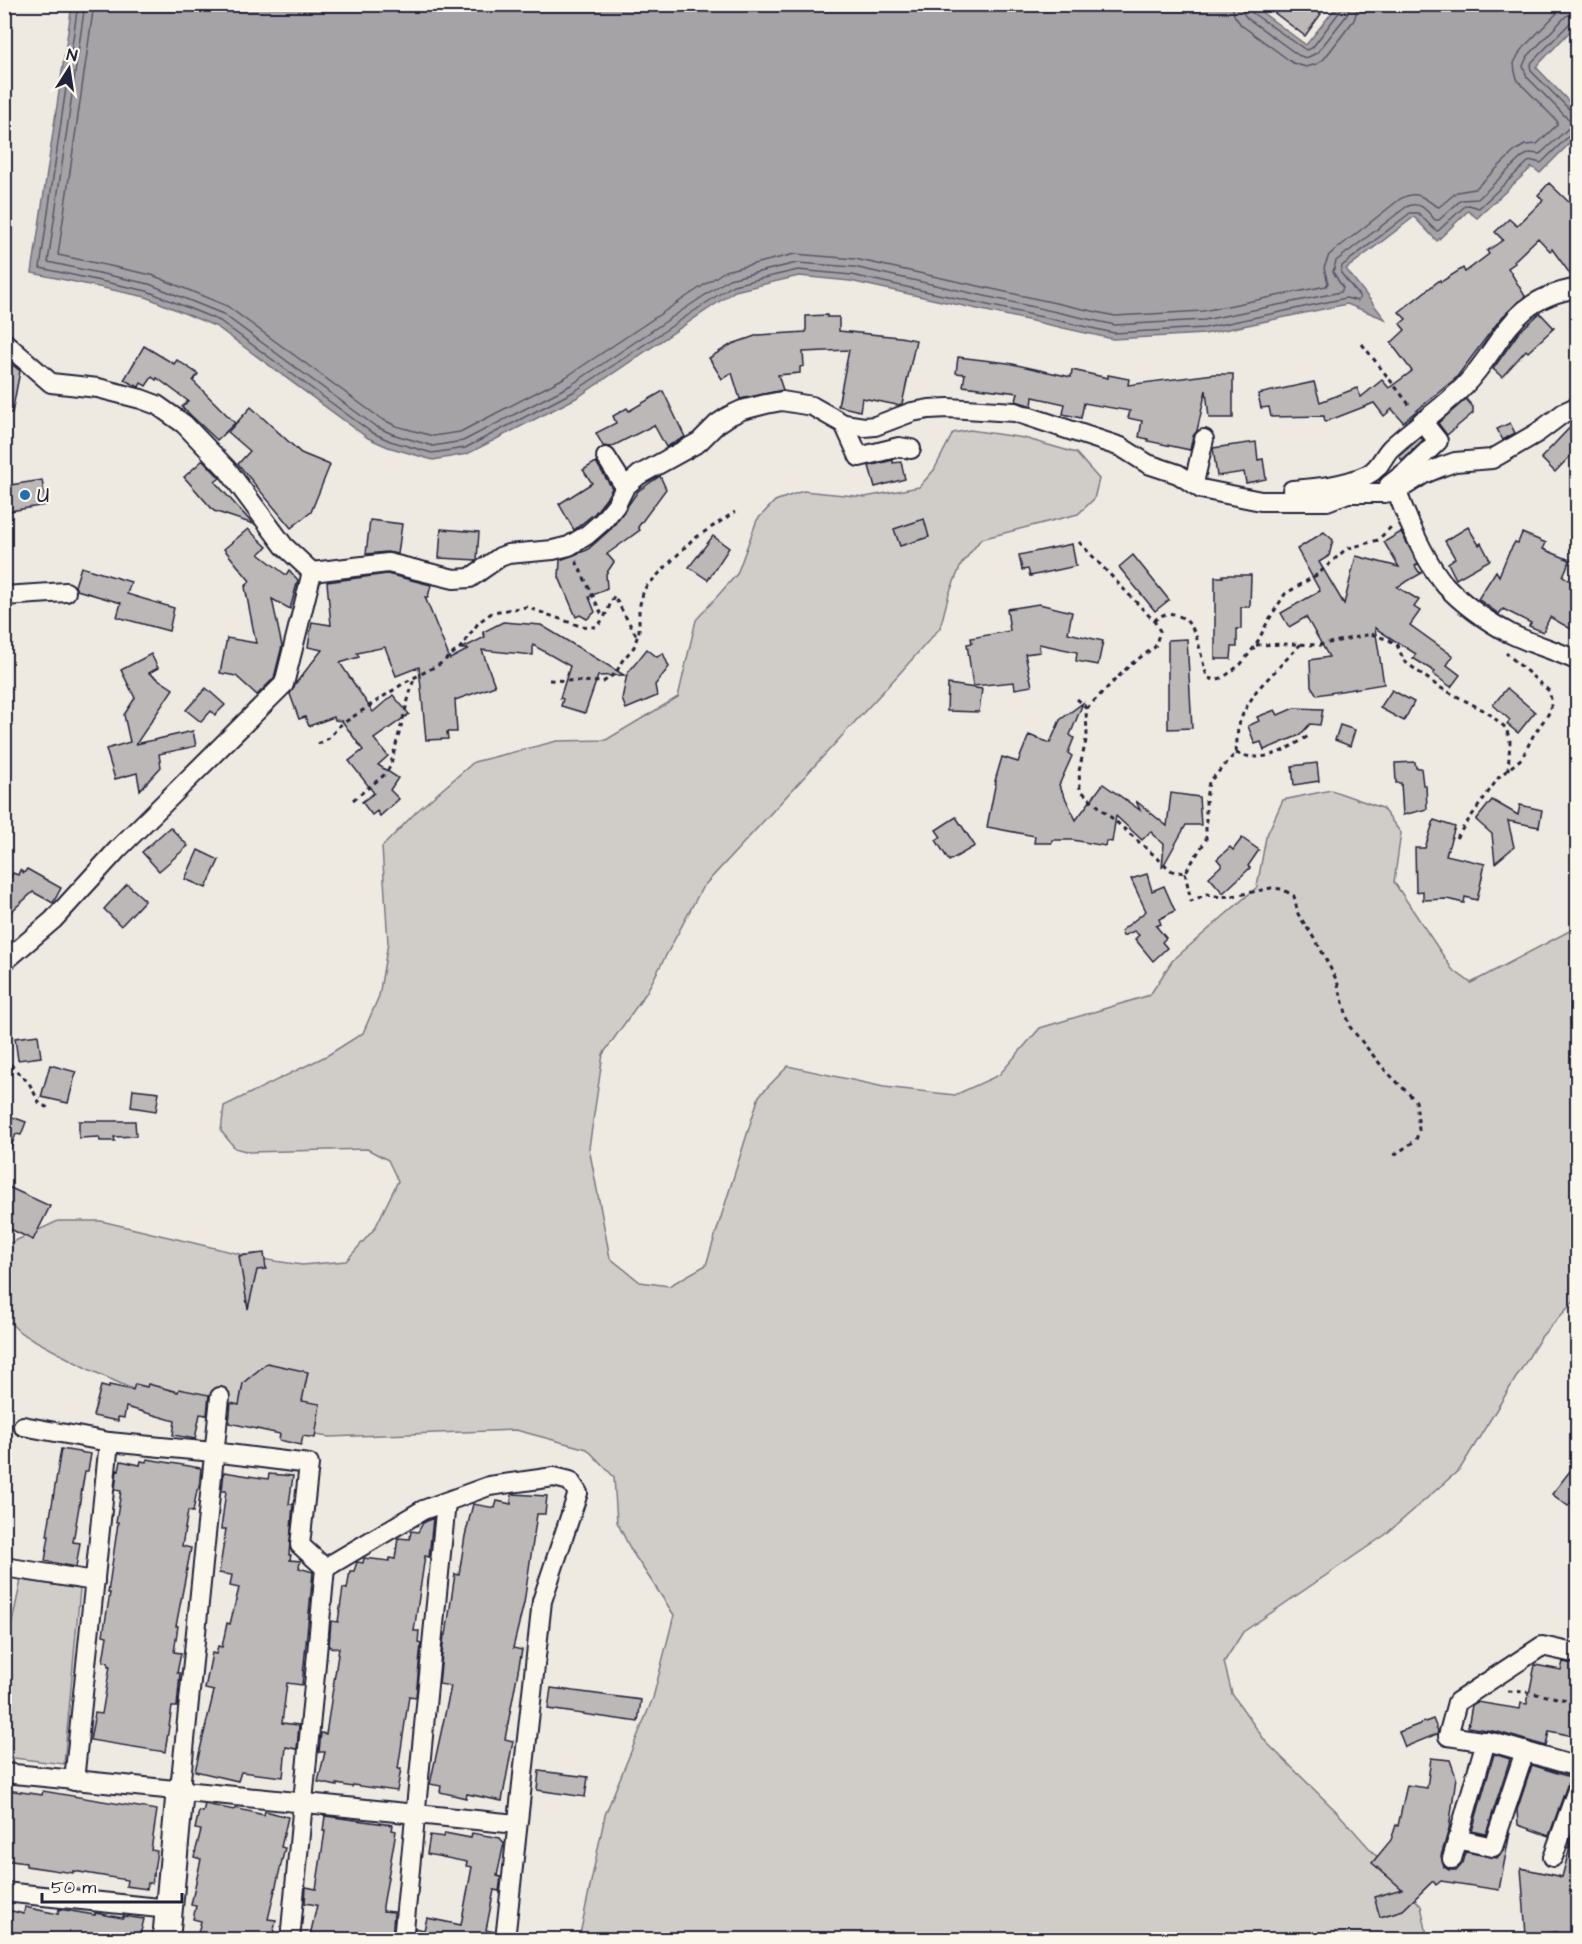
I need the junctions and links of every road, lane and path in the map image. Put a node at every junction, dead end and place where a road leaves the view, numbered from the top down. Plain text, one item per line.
1 (1578, 288) edge
2 (4, 342) edge
3 (1362, 344) dead end
4 (1578, 406) edge
5 (1422, 421) junction
6 (844, 424) junction
7 (1204, 440) dead end
8 (911, 449) dead end
9 (606, 457) dead end
10 (1194, 483) junction
11 (625, 487) junction
12 (1390, 492) junction
13 (1227, 495) junction
14 (735, 512) dead end
15 (1406, 513) junction
16 (1079, 542) dead end
17 (568, 546) junction
18 (312, 572) junction
19 (66, 592) dead end
20 (4, 596) edge
21 (604, 618) junction
22 (1154, 621) junction
23 (637, 637) junction
24 (1301, 644) junction
25 (1256, 645) junction
26 (1500, 648) dead end
27 (1578, 661) edge
28 (414, 678) junction
29 (549, 680) dead end
30 (1077, 699) dead end
31 (1086, 709) junction
32 (1310, 735) dead end
33 (318, 744) dead end
34 (1236, 753) junction
35 (1508, 771) junction
36 (353, 800) dead end
37 (1456, 838) dead end
38 (1185, 873) junction
39 (4, 962) edge
40 (4, 1058) edge
41 (51, 1109) dead end
42 (1393, 1156) dead end
43 (220, 1397) dead end
44 (23, 1426) dead end
45 (109, 1442) junction
46 (213, 1452) junction
47 (446, 1502) junction
48 (4, 1567) edge
49 (325, 1568) junction
50 (94, 1581) junction
51 (1578, 1654) edge
52 (1484, 1685) junction
53 (1578, 1702) edge
54 (1486, 1741) junction
55 (1525, 1751) junction
56 (1578, 1767) edge
57 (4, 1773) edge
58 (74, 1781) junction
59 (1578, 1787) edge
60 (180, 1789) junction
61 (304, 1803) junction
62 (416, 1813) junction
63 (517, 1824) junction
64 (1456, 1839) junction
65 (1553, 1857) dead end
66 (1452, 1859) dead end
67 (4, 1892) edge
68 (169, 1909) junction
69 (166, 1940) edge
70 (290, 1940) edge
71 (403, 1940) edge
72 (505, 1940) edge

1 - 5 street
2 - 18 street
3 - 5 path
4 - 12 street
5 - 12 street
5 - 13 street
6 - 8 street
6 - 10 street
6 - 11 street
7 - 10 street
9 - 11 street
10 - 13 street
11 - 17 street
12 - 13 street
12 - 15 street
14 - 23 path
15 - 25 path
15 - 27 street
16 - 22 path
17 - 18 street
17 - 21 path
18 - 39 street
19 - 20 street
21 - 23 path
21 - 28 path
22 - 25 path
22 - 31 path
23 - 29 path
24 - 25 path
24 - 34 path
24 - 35 path
26 - 35 path
28 - 33 path
28 - 36 path
30 - 31 path
31 - 38 path
32 - 34 path
34 - 38 path
35 - 37 path
38 - 42 path
40 - 41 path
43 - 46 street
44 - 45 street
45 - 46 street
45 - 50 street
46 - 49 street
46 - 60 street
47 - 49 street
47 - 62 street
47 - 63 street
48 - 50 street
49 - 61 street
50 - 58 street
51 - 52 street
52 - 53 path
52 - 54 street
54 - 55 street
54 - 64 street
55 - 56 street
55 - 64 street
57 - 58 street
58 - 60 street
59 - 65 street
60 - 61 street
60 - 68 street
61 - 62 street
61 - 70 street
62 - 63 street
62 - 71 street
63 - 72 street
64 - 66 street
67 - 68 street
68 - 69 street

